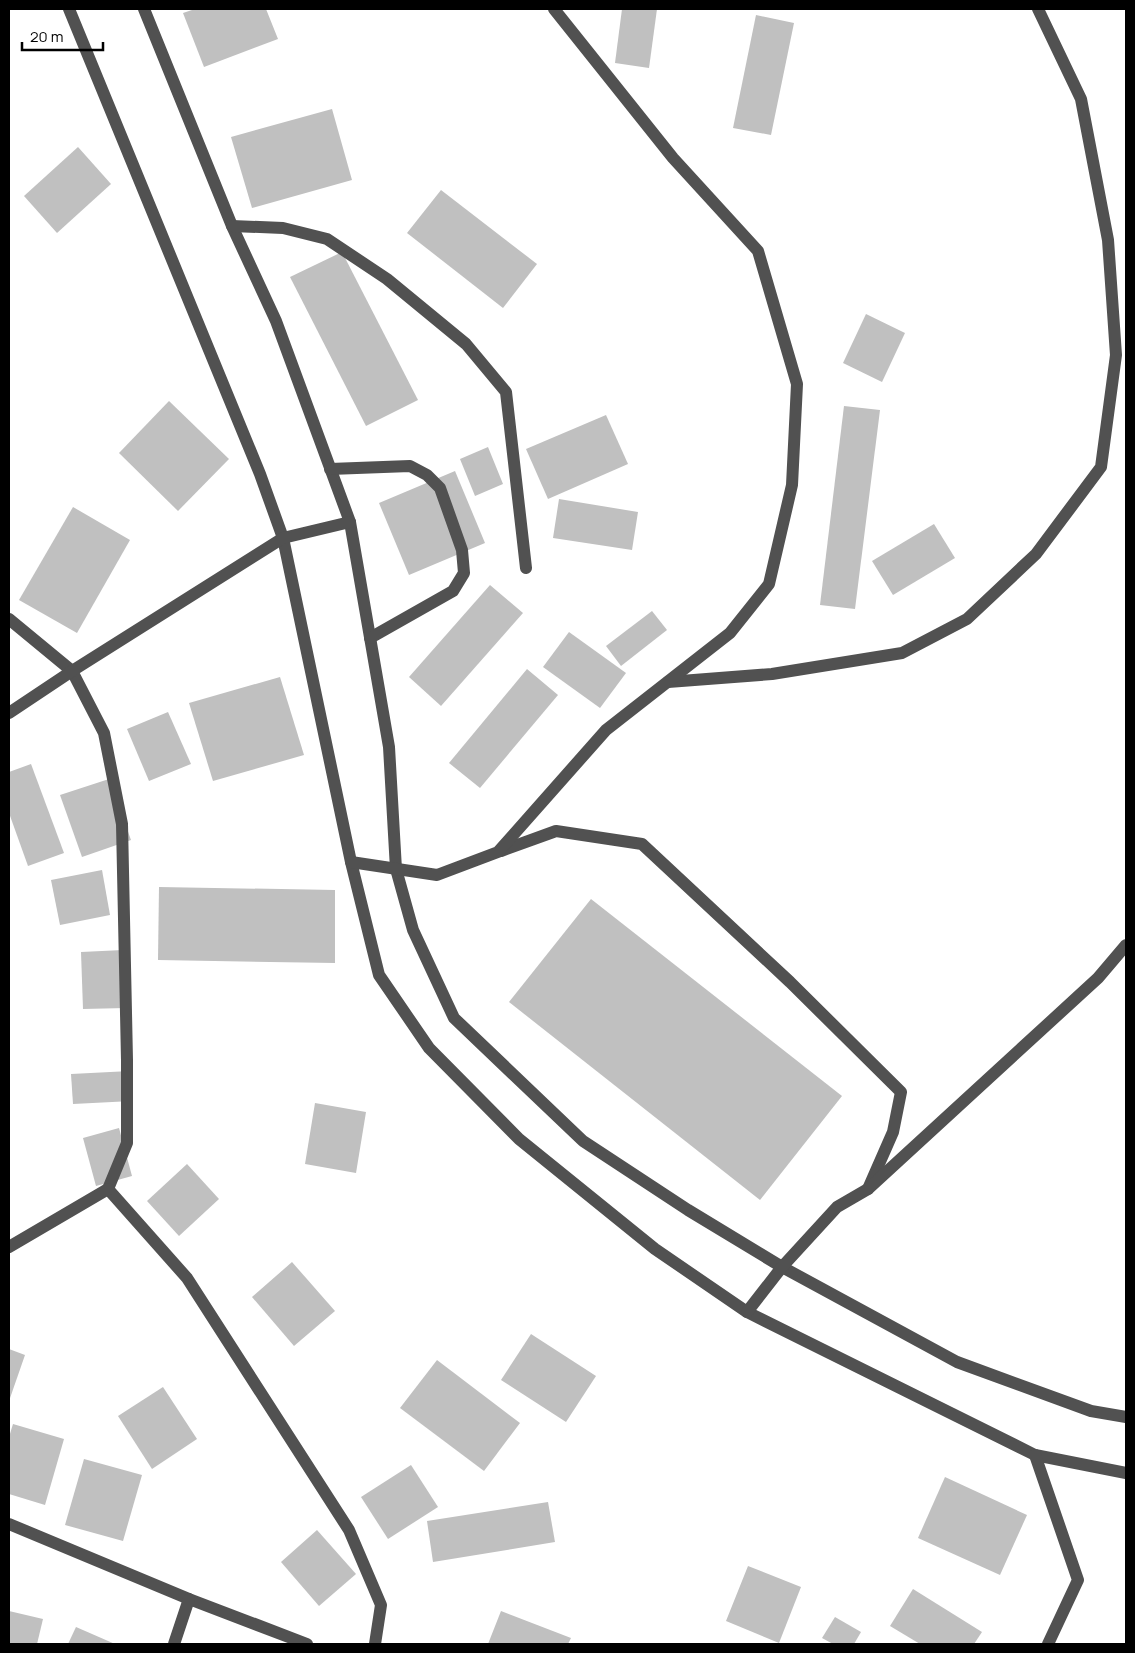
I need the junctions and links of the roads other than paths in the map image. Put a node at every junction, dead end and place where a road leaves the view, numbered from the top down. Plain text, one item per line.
1 (69, 9) edge
2 (144, 9) edge
3 (554, 9) edge
4 (1038, 9) edge
5 (232, 226) junction
6 (330, 469) junction
7 (350, 522) junction
8 (283, 538) junction
9 (526, 568) dead end
10 (9, 619) edge
11 (370, 638) junction
12 (72, 671) junction
13 (668, 682) junction
14 (9, 713) edge
15 (498, 852) junction
16 (351, 862) junction
17 (396, 868) junction
18 (1126, 945) edge
19 (108, 1189) junction
20 (868, 1190) junction
21 (9, 1246) edge
22 (782, 1267) junction
23 (747, 1312) junction
24 (1126, 1416) edge
25 (1035, 1455) junction
26 (1126, 1472) edge
27 (9, 1524) edge
28 (189, 1599) junction
29 (174, 1644) edge
30 (307, 1644) edge
31 (375, 1644) edge
32 (1048, 1644) edge

1 - 8 street
2 - 5 street
3 - 13 street
4 - 13 street
5 - 6 street
5 - 9 street
6 - 7 street
6 - 11 street
7 - 8 street
7 - 11 street
8 - 12 street
8 - 16 street
10 - 12 street
11 - 17 street
12 - 14 street
12 - 19 street
13 - 15 street
15 - 17 street
15 - 20 street
16 - 17 street
16 - 23 street
17 - 22 street
18 - 20 street
19 - 21 street
19 - 31 street
20 - 22 street
22 - 23 street
22 - 24 street
23 - 25 street
25 - 26 street
25 - 32 street
27 - 28 street
28 - 29 street
28 - 30 street

